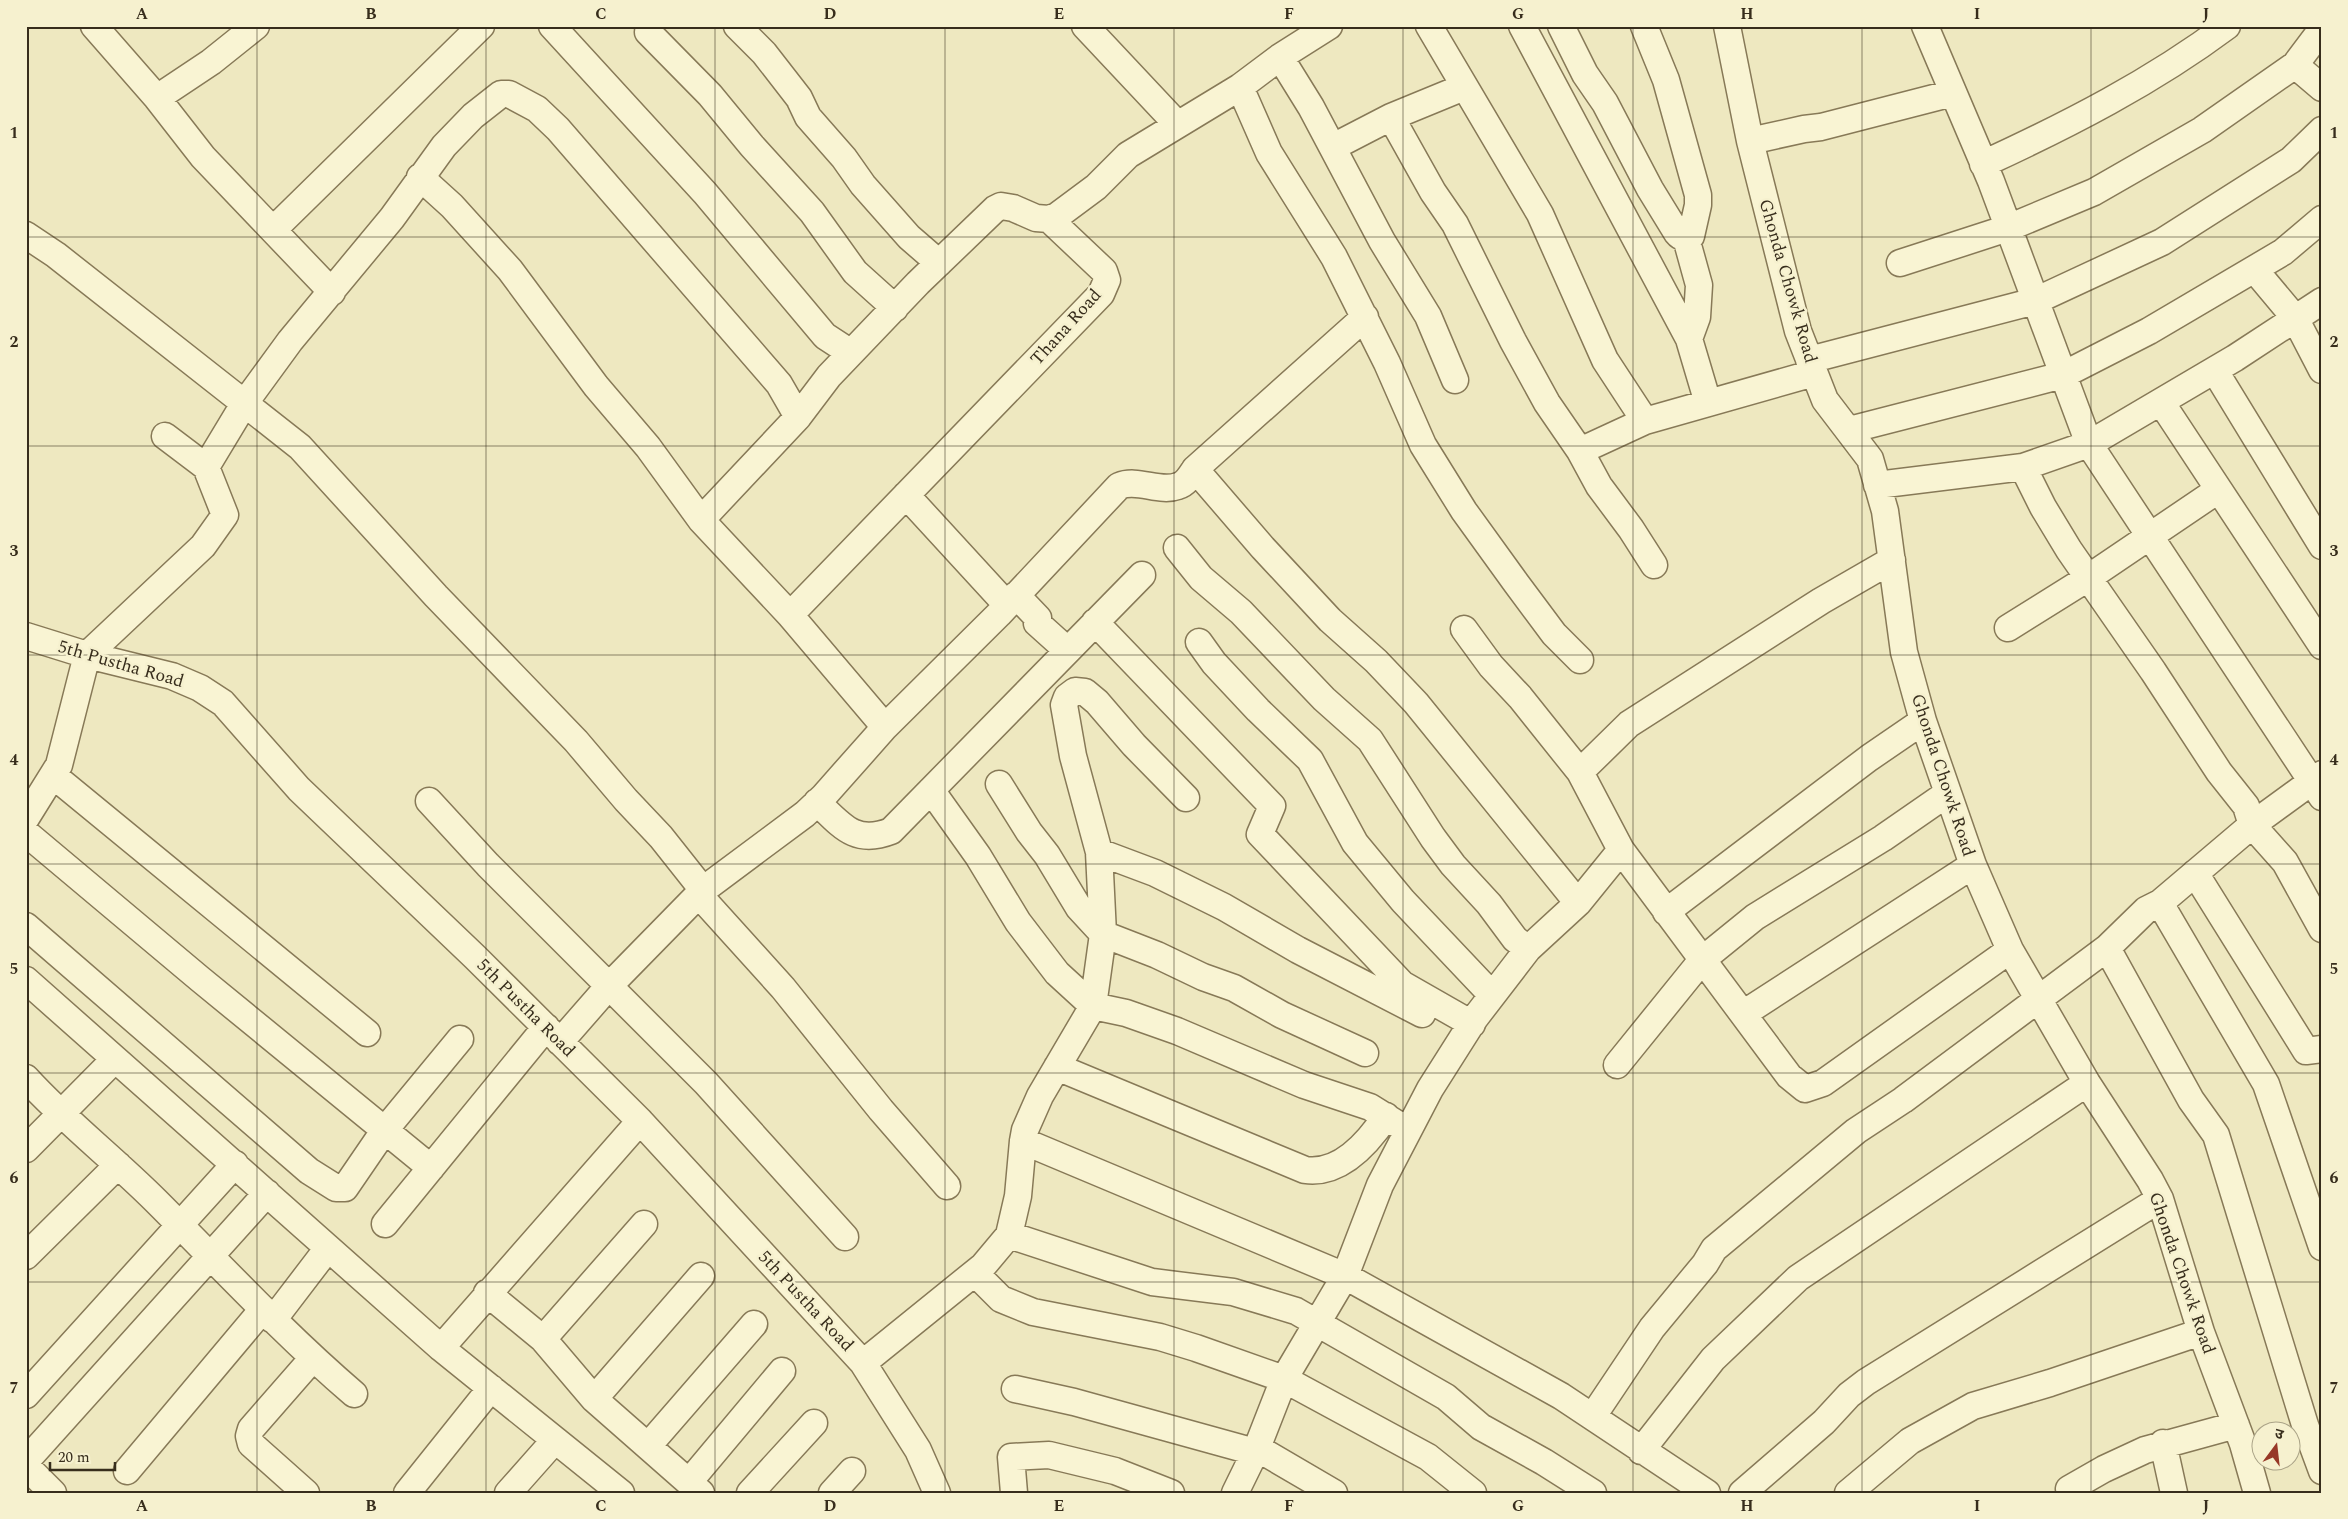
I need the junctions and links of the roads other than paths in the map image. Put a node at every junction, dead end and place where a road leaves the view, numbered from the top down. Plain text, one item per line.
1 (256, 26) edge
2 (481, 26) edge
3 (737, 26) edge
4 (1085, 26) edge
5 (1329, 26) edge
6 (1429, 26) edge
7 (1522, 26) edge
8 (1561, 26) edge
9 (1644, 26) edge
10 (1726, 26) edge
11 (1925, 26) edge
12 (2227, 26) edge
13 (561, 29) edge
14 (2322, 29) edge
15 (107, 31) edge
16 (648, 32) dead end
17 (1280, 57) junction
18 (2295, 65) junction
19 (1240, 87) junction
20 (1464, 87) junction
21 (2322, 88) edge
22 (1954, 93) junction
23 (157, 98) junction
24 (1391, 117) junction
25 (1177, 124) junction
26 (2322, 130) edge
27 (1750, 141) junction
28 (1332, 147) junction
29 (1983, 164) junction
30 (420, 177) junction
31 (1049, 219) junction
32 (2322, 219) edge
33 (2008, 228) junction
34 (273, 230) junction
35 (26, 235) edge
36 (1686, 238) junction
37 (939, 263) junction
38 (1900, 263) dead end
39 (2254, 269) junction
40 (332, 292) junction
41 (2035, 301) junction
42 (2322, 301) edge
43 (895, 308) junction
44 (1365, 317) junction
45 (2295, 318) junction
46 (1689, 339) junction
47 (851, 353) junction
48 (1811, 367) junction
49 (2322, 370) edge
50 (2215, 371) junction
51 (2063, 375) junction
52 (1455, 380) dead end
53 (2161, 402) junction
54 (1708, 403) junction
55 (244, 404) junction
56 (798, 416) junction
57 (1645, 421) junction
58 (1849, 430) junction
59 (166, 436) dead end
60 (2089, 444) junction
61 (1580, 451) junction
62 (206, 467) junction
63 (2023, 467) junction
64 (1195, 469) junction
65 (1877, 485) junction
66 (2218, 490) junction
67 (906, 495) junction
68 (701, 520) junction
69 (2149, 537) junction
70 (2322, 546) edge
71 (1178, 548) dead end
72 (1892, 560) junction
73 (1654, 565) dead end
74 (1142, 574) dead end
75 (2088, 578) junction
76 (1012, 600) junction
77 (790, 615) junction
78 (1095, 622) junction
79 (2008, 628) dead end
80 (1464, 629) dead end
81 (26, 636) edge
82 (1199, 642) dead end
83 (2322, 646) edge
84 (1067, 650) junction
85 (87, 655) junction
86 (1580, 660) dead end
87 (1923, 721) junction
88 (885, 727) junction
89 (1580, 772) junction
90 (54, 776) junction
91 (999, 784) dead end
92 (2318, 784) edge
93 (931, 790) junction
94 (1948, 793) junction
95 (1186, 798) dead end
96 (429, 801) dead end
97 (817, 802) junction
98 (26, 818) edge
99 (2252, 825) junction
100 (26, 833) edge
101 (1621, 850) junction
102 (1099, 852) junction
103 (1973, 865) junction
104 (2195, 872) junction
105 (701, 892) junction
106 (1578, 903) junction
107 (2160, 903) junction
108 (1666, 912) junction
109 (26, 926) edge
110 (2322, 929) edge
111 (1103, 934) junction
112 (2107, 948) junction
113 (1528, 949) junction
114 (2010, 950) junction
115 (1702, 960) junction
116 (26, 980) edge
117 (608, 987) junction
118 (1492, 996) junction
119 (2038, 998) junction
120 (1093, 1006) junction
121 (1743, 1014) junction
122 (1470, 1028) junction
123 (366, 1033) dead end
124 (553, 1035) junction
125 (460, 1039) dead end
126 (2322, 1049) edge
127 (1365, 1053) dead end
128 (115, 1059) junction
129 (1617, 1065) dead end
130 (1057, 1067) junction
131 (26, 1078) edge
132 (2087, 1083) junction
133 (60, 1114) junction
134 (1386, 1116) junction
135 (640, 1121) junction
136 (384, 1130) junction
137 (1407, 1130) junction
138 (1022, 1141) junction
139 (26, 1149) edge
140 (235, 1164) junction
141 (118, 1165) junction
142 (431, 1168) junction
143 (947, 1186) dead end
144 (267, 1193) junction
145 (2160, 1199) junction
146 (385, 1224) dead end
147 (644, 1224) dead end
148 (180, 1225) junction
149 (1009, 1235) junction
150 (845, 1236) dead end
151 (2322, 1247) edge
152 (328, 1248) junction
153 (211, 1255) junction
154 (26, 1256) edge
155 (974, 1273) junction
156 (701, 1276) dead end
157 (1345, 1276) junction
158 (488, 1293) junction
159 (268, 1314) junction
160 (1318, 1323) junction
161 (754, 1324) dead end
162 (2201, 1332) junction
163 (543, 1339) junction
164 (441, 1348) junction
165 (313, 1358) junction
166 (863, 1363) junction
167 (782, 1371) dead end
168 (1284, 1379) junction
169 (491, 1388) junction
170 (1015, 1389) dead end
171 (354, 1394) dead end
172 (26, 1395) edge
173 (594, 1399) junction
174 (1592, 1416) junction
175 (814, 1423) dead end
176 (2304, 1426) edge
177 (2247, 1436) edge
178 (555, 1440) junction
179 (2163, 1443) junction
180 (648, 1446) junction
181 (1256, 1450) junction
182 (1641, 1451) junction
183 (26, 1461) edge
184 (26, 1466) edge
185 (2322, 1470) edge
186 (127, 1471) dead end
187 (852, 1471) dead end
188 (695, 1487) edge
189 (931, 1489) edge
190 (615, 1491) edge
191 (2068, 1492) edge
192 (53, 1493) edge
193 (306, 1493) edge
194 (407, 1493) edge
195 (508, 1493) edge
196 (750, 1493) edge
197 (832, 1493) edge
198 (1014, 1493) edge
199 (1171, 1493) edge
200 (1235, 1493) edge
201 (1334, 1493) edge
202 (1473, 1493) edge
203 (1593, 1493) edge
204 (1707, 1493) edge
205 (1742, 1493) edge
206 (1848, 1493) edge
207 (2174, 1493) edge
208 (2257, 1493) edge

1 - 23 street
2 - 34 street
3 - 37 street
4 - 25 street
5 - 17 street
6 - 20 street
7 - 46 street
8 - 36 street
9 - 36 street
10 - 27 street, Ghonda Chowk Road
11 - 22 street
12 - 29 street
13 - 47 street
14 - 18 street
15 - 23 street
16 - 43 street
17 - 19 street
17 - 28 street
18 - 21 street
18 - 33 street
19 - 25 street
19 - 44 street
20 - 24 street
20 - 57 street
22 - 27 street
22 - 29 street
23 - 34 street
24 - 28 street
24 - 61 street
25 - 31 street
26 - 41 street
27 - 48 street, Ghonda Chowk Road
28 - 52 street
29 - 33 street
30 - 40 street
30 - 56 street
30 - 68 street
31 - 37 street
31 - 67 street, Thana Road
32 - 39 street
33 - 38 street
33 - 41 street
34 - 40 street
35 - 55 street
36 - 46 street
37 - 43 street
39 - 45 street
39 - 51 street
40 - 55 street
41 - 48 street
41 - 51 street
42 - 45 street
43 - 47 street
44 - 64 street
44 - 86 street
45 - 49 street
45 - 50 street
46 - 54 street
47 - 56 street
48 - 54 street
48 - 58 street, Ghonda Chowk Road
50 - 53 street
50 - 70 street
51 - 58 street
51 - 60 street
53 - 60 street
53 - 66 street
54 - 57 street
55 - 62 street
55 - 105 street
56 - 68 street
57 - 61 street
58 - 65 street, Ghonda Chowk Road
59 - 62 street
60 - 63 street
60 - 69 street
61 - 73 street
62 - 85 street
63 - 65 street
63 - 75 street
64 - 76 street
64 - 106 street
65 - 72 street, Ghonda Chowk Road
66 - 69 street
66 - 83 street
67 - 76 street
67 - 77 street, Thana Road
68 - 77 street
69 - 75 street
69 - 92 street
71 - 113 street
72 - 87 street, Ghonda Chowk Road
72 - 89 street
74 - 78 street
75 - 79 street
75 - 99 street
76 - 84 street
76 - 88 street
77 - 88 street
78 - 84 street
78 - 122 street
80 - 89 street
81 - 85 street, 5th Pustha Road
82 - 118 street
84 - 93 street
85 - 90 street
85 - 124 street, 5th Pustha Road
87 - 94 street, Ghonda Chowk Road
87 - 108 street
88 - 97 street
89 - 101 street
90 - 98 street
90 - 123 street
91 - 111 street
92 - 99 street
93 - 97 street
93 - 120 street
94 - 103 street, Ghonda Chowk Road
94 - 115 street
95 - 102 street
96 - 117 street
97 - 105 street
99 - 104 street
99 - 110 street
100 - 136 street
101 - 106 street
101 - 108 street
102 - 111 street
102 - 122 street
103 - 114 street, Ghonda Chowk Road
103 - 121 street
104 - 107 street
104 - 126 street
105 - 117 street
105 - 143 street
106 - 113 street
107 - 112 street
107 - 151 street
108 - 115 street
109 - 136 street
111 - 120 street
111 - 127 street
112 - 119 street
112 - 176 street
113 - 118 street
114 - 119 street, Ghonda Chowk Road
114 - 121 street
115 - 121 street
115 - 129 street
116 - 128 street
117 - 124 street
117 - 150 street
118 - 122 street
119 - 132 street, Ghonda Chowk Road
119 - 174 street
120 - 130 street
120 - 134 street
122 - 137 street
124 - 135 street, 5th Pustha Road
124 - 142 street
125 - 136 street
128 - 133 street
128 - 140 street
130 - 134 street
130 - 138 street
131 - 133 street
132 - 145 street, Ghonda Chowk Road
132 - 182 street
133 - 139 street
133 - 141 street
134 - 137 street
135 - 158 street
135 - 166 street, 5th Pustha Road
136 - 142 street
137 - 157 street
138 - 149 street
138 - 157 street
140 - 144 street
140 - 148 street
141 - 148 street
141 - 154 street
142 - 146 street
144 - 152 street
144 - 153 street
145 - 162 street, Ghonda Chowk Road
145 - 205 street
147 - 163 street
148 - 153 street
148 - 172 street
149 - 155 street
149 - 160 street
152 - 159 street
152 - 164 street
153 - 159 street
153 - 183 street
155 - 166 street
155 - 168 street
156 - 173 street
157 - 160 street
157 - 174 street
158 - 163 street
158 - 164 street
159 - 165 street
159 - 186 street
160 - 168 street
160 - 203 street
161 - 180 street
162 - 177 street, Ghonda Chowk Road
162 - 206 street
163 - 173 street
164 - 169 street
165 - 171 street
165 - 193 street
166 - 189 street, 5th Pustha Road
167 - 188 street
168 - 181 street
168 - 202 street
169 - 178 street
169 - 194 street
170 - 181 street
173 - 180 street
174 - 182 street
175 - 196 street
176 - 185 street
177 - 179 street
177 - 208 street, Ghonda Chowk Road
178 - 190 street
178 - 195 street
179 - 191 street
179 - 207 street
180 - 188 street
181 - 200 street
181 - 201 street
182 - 204 street
184 - 192 street
187 - 197 street
198 - 199 street

